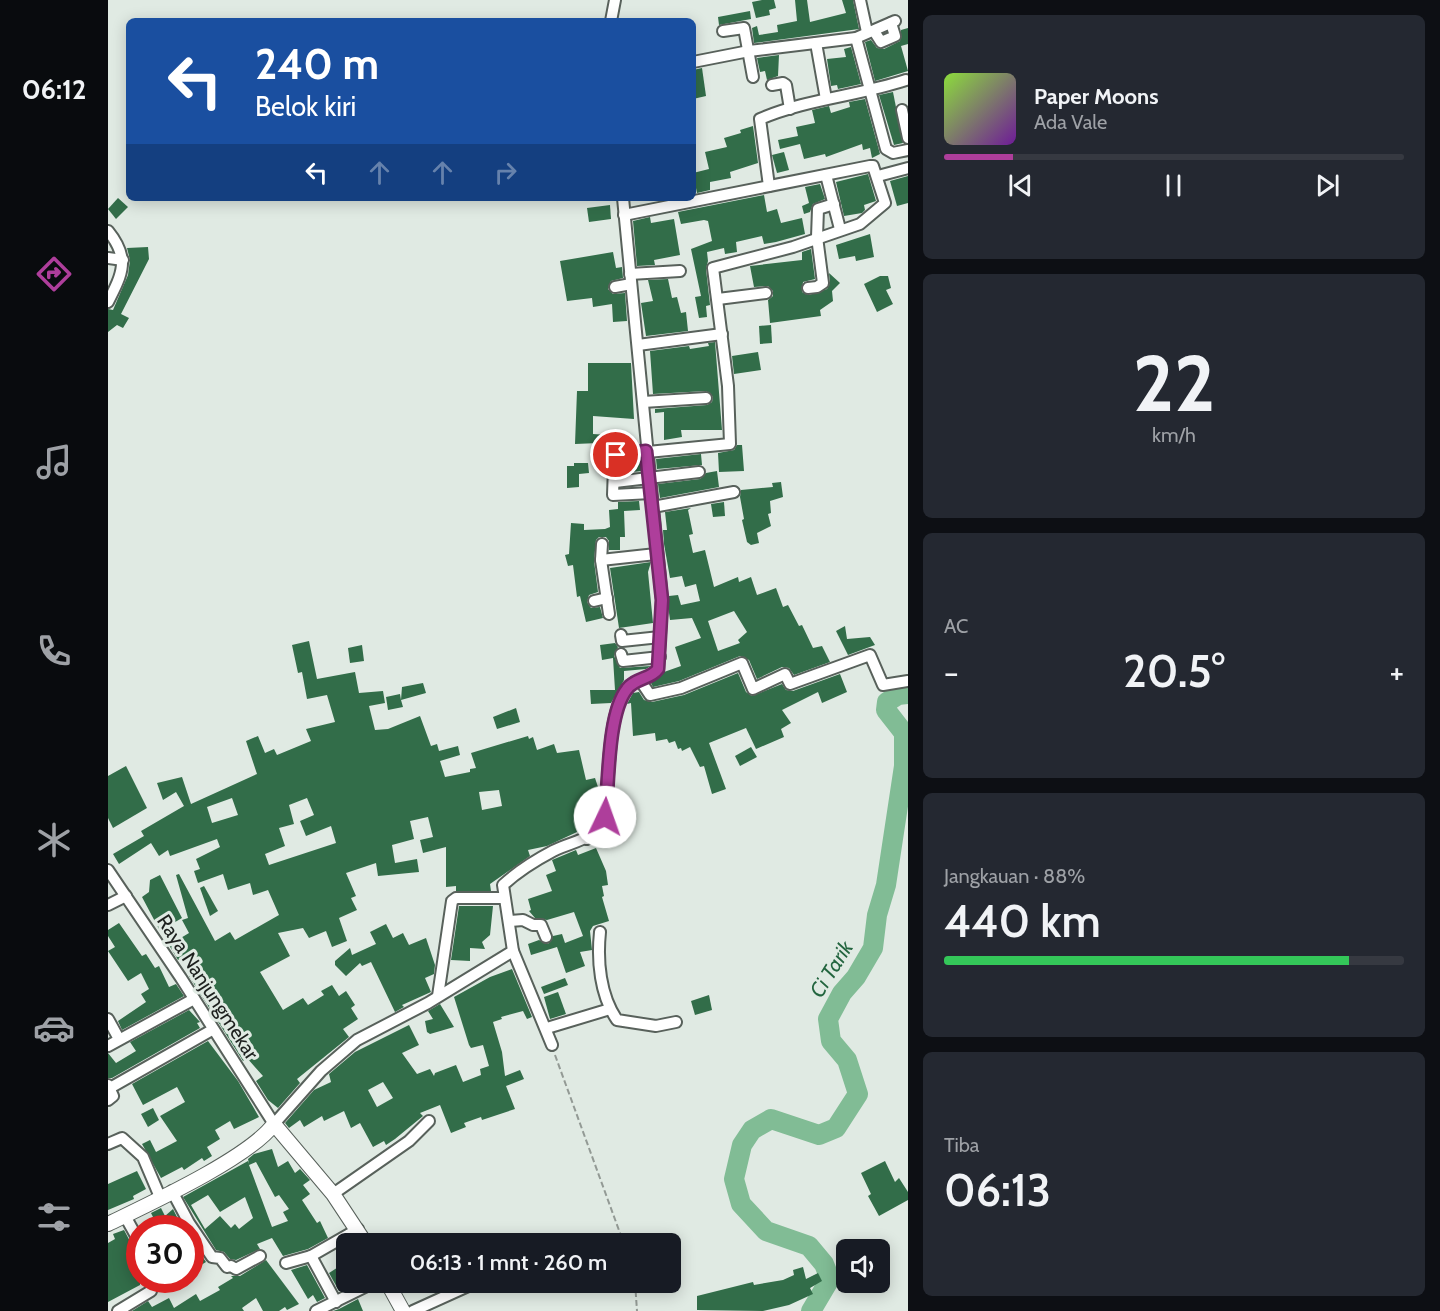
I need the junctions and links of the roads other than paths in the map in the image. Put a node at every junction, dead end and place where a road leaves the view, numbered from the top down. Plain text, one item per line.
1 (615, 0) edge
2 (860, 0) edge
3 (612, 18) edge
4 (893, 22) dead end
5 (723, 31) dead end
6 (871, 31) junction
7 (856, 38) junction
8 (816, 43) junction
9 (749, 51) junction
10 (696, 61) edge
11 (753, 77) dead end
12 (906, 80) dead end
13 (772, 85) dead end
14 (870, 91) junction
15 (826, 99) junction
16 (790, 109) junction
17 (902, 110) dead end
18 (908, 138) edge
19 (908, 150) edge
20 (908, 168) edge
21 (826, 175) junction
22 (878, 176) junction
23 (769, 186) junction
24 (623, 201) edge
25 (694, 201) edge
26 (696, 201) edge
27 (834, 204) junction
28 (624, 215) junction
29 (840, 229) junction
30 (108, 231) edge
31 (817, 237) junction
32 (108, 258) edge
33 (123, 260) junction
34 (680, 271) dead end
35 (630, 279) junction
36 (615, 287) dead end
37 (808, 288) dead end
38 (766, 293) dead end
39 (718, 299) junction
40 (108, 302) edge
41 (722, 334) junction
42 (638, 345) junction
43 (706, 398) dead end
44 (643, 402) junction
45 (615, 438) dead end
46 (646, 451) junction
47 (616, 455) junction
48 (699, 472) dead end
49 (650, 478) junction
50 (615, 482) junction
51 (734, 492) dead end
52 (651, 493) junction
53 (653, 507) junction
54 (602, 544) dead end
55 (656, 554) junction
56 (601, 560) junction
57 (607, 598) junction
58 (594, 601) dead end
59 (609, 614) dead end
60 (621, 636) dead end
61 (660, 637) junction
62 (621, 654) dead end
63 (660, 657) junction
64 (640, 680) junction
65 (908, 681) edge
66 (582, 822) dead end
67 (587, 839) junction
68 (108, 870) edge
69 (126, 896) junction
70 (503, 898) junction
71 (108, 905) edge
72 (510, 921) junction
73 (600, 932) dead end
74 (546, 937) dead end
75 (513, 951) junction
76 (438, 996) junction
77 (194, 999) junction
78 (610, 1009) junction
79 (108, 1019) edge
80 (676, 1022) dead end
81 (547, 1028) junction
82 (213, 1030) junction
83 (119, 1039) junction
84 (552, 1045) road end
85 (108, 1046) edge
86 (109, 1091) edge
87 (277, 1121) junction
88 (429, 1121) dead end
89 (108, 1144) edge
90 (166, 1194) junction
91 (333, 1194) junction
92 (125, 1216) joint
93 (108, 1224) edge
94 (358, 1229) junction
95 (360, 1233) edge
96 (260, 1256) dead end
97 (311, 1256) junction
98 (286, 1263) dead end
99 (148, 1293) edge
100 (354, 1293) edge
101 (393, 1293) edge
102 (453, 1293) edge
103 (336, 1302) junction
104 (118, 1311) edge
105 (316, 1311) edge
106 (403, 1311) edge
107 (414, 1311) edge

1 - 3 street
2 - 6 street
4 - 6 street
5 - 9 street
6 - 7 street
7 - 8 street
7 - 14 street
8 - 9 street
8 - 15 street
9 - 10 street
9 - 11 street
12 - 14 street
13 - 16 street
14 - 15 street
14 - 19 street
15 - 16 street
16 - 23 street
17 - 18 street
20 - 22 street
21 - 22 street
21 - 23 street
21 - 27 street
22 - 29 street
23 - 26 street
24 - 28 street
25 - 28 street
27 - 29 street
27 - 31 street
28 - 35 street
29 - 31 street
30 - 33 street
31 - 37 street
31 - 39 street
32 - 33 street
33 - 40 street
34 - 35 street
35 - 36 street
35 - 42 street
38 - 39 street
39 - 41 street
41 - 42 street
41 - 46 street
42 - 44 street
43 - 44 street
44 - 46 street
45 - 47 street
46 - 47 street
46 - 49 street
47 - 50 street
48 - 49 street
49 - 50 street
49 - 52 street
50 - 52 street
51 - 53 street
52 - 53 street
53 - 55 street
54 - 56 street
55 - 56 street
55 - 61 street
56 - 57 street
57 - 58 street
57 - 59 street
60 - 61 street
61 - 63 street
62 - 63 street
63 - 64 street
64 - 65 street
64 - 67 street
66 - 67 street
67 - 70 street
68 - 69 street, Raya Nanjungmekar
69 - 71 street
69 - 77 street, Raya Nanjungmekar
70 - 72 street
70 - 76 street
72 - 74 street
72 - 75 street
73 - 78 street
75 - 76 street
75 - 81 street
76 - 87 street
77 - 82 street, Raya Nanjungmekar
77 - 83 street
78 - 80 street
78 - 81 street
79 - 83 street
81 - 84 street
82 - 86 street
82 - 87 street, Raya Nanjungmekar
83 - 85 street
87 - 90 main road
87 - 91 main road, Raya Nanjungmekar
88 - 91 street
89 - 90 street
90 - 92 main road
90 - 96 street
91 - 94 main road, Raya Nanjungmekar
92 - 93 main road
94 - 95 main road, Raya Nanjungmekar
94 - 97 street
97 - 98 street
97 - 103 street
99 - 104 street
100 - 103 street
101 - 106 main road
102 - 107 street
103 - 105 street

